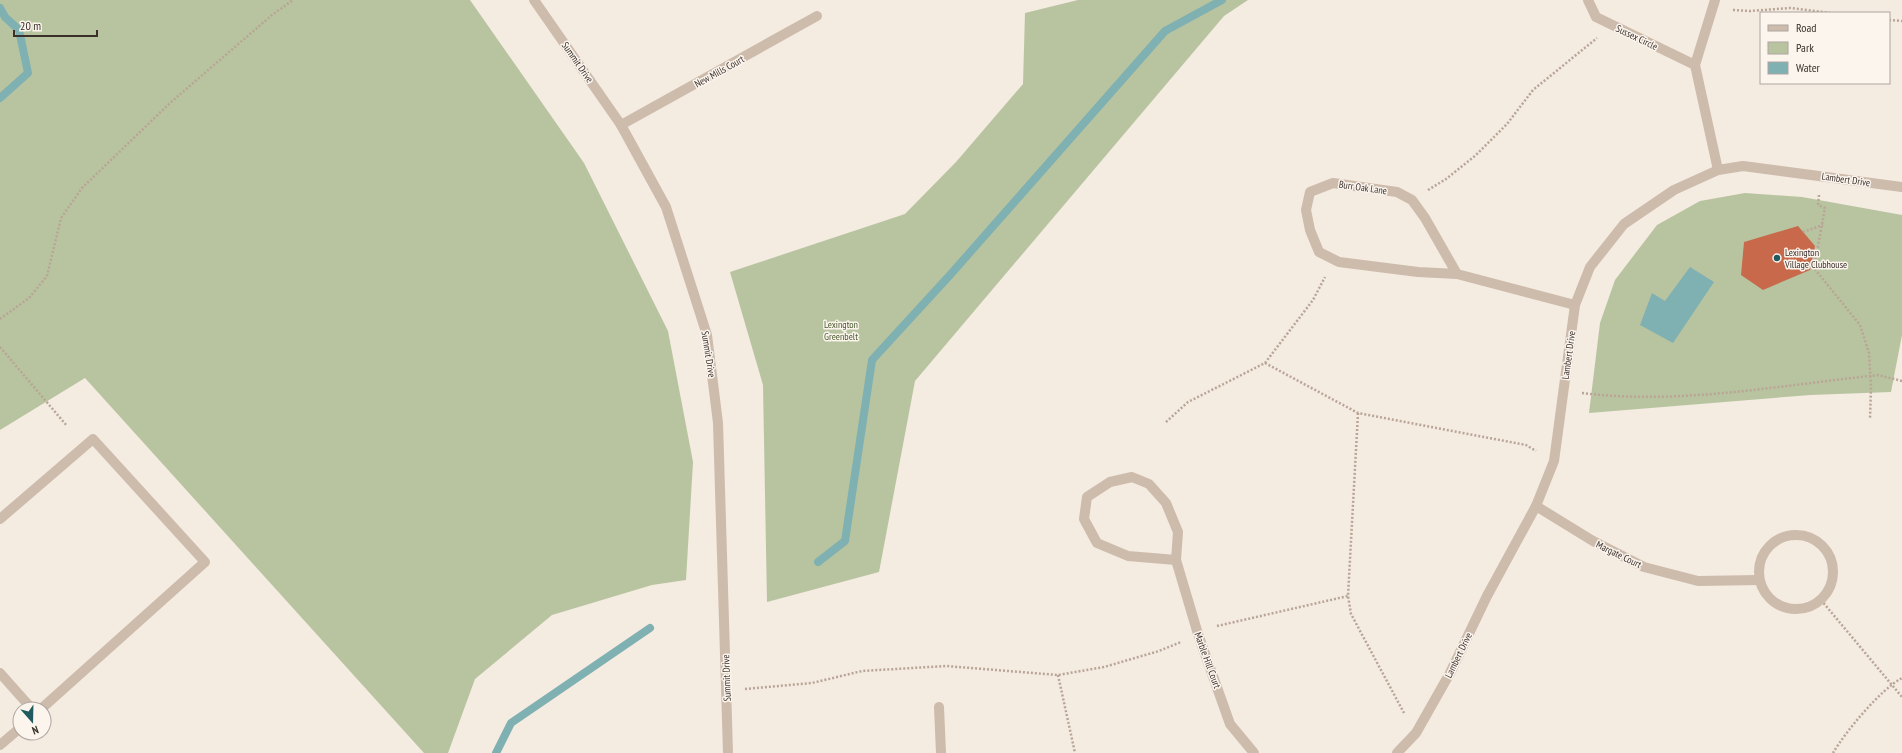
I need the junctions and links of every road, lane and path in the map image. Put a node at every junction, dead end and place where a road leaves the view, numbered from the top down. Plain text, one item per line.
1 (293, 0) edge
2 (534, 0) edge
3 (1588, 0) edge
4 (1714, 4) edge
5 (1822, 12) edge
6 (817, 16) dead end
7 (1890, 20) edge
8 (1607, 22) junction
9 (1902, 22) edge
10 (1696, 65) junction
11 (621, 125) junction
12 (1718, 170) junction
13 (1822, 176) junction
14 (1902, 187) edge
15 (1412, 200) junction
16 (1823, 225) junction
17 (1802, 232) dead end
18 (1334, 260) junction
19 (1457, 274) junction
20 (1575, 305) junction
21 (0, 319) edge
22 (0, 346) edge
23 (1265, 362) junction
24 (1870, 376) junction
25 (1902, 381) edge
26 (1563, 391) junction
27 (1358, 413) junction
28 (1870, 419) dead end
29 (1166, 422) dead end
30 (67, 426) dead end
31 (1554, 461) junction
32 (1536, 506) junction
33 (0, 519) edge
34 (1176, 560) junction
35 (1759, 580) junction
36 (1348, 596) junction
37 (1821, 600) junction
38 (1198, 634) junction
39 (0, 673) edge
40 (1058, 675) junction
41 (1902, 678) edge
42 (1890, 684) junction
43 (726, 690) junction
44 (1902, 697) edge
45 (25, 701) edge
46 (50, 701) edge
47 (938, 707) dead end
48 (1416, 733) junction
49 (12, 735) edge
50 (0, 745) edge
51 (728, 753) edge
52 (941, 753) edge
53 (1075, 753) edge
54 (1254, 753) edge
55 (1397, 753) edge
56 (1833, 753) edge

1 - 21 path
2 - 11 street, Summit Drive
3 - 8 street, Sussex Circle
4 - 5 path
4 - 10 street
6 - 11 street, New Mills Court
7 - 9 path
8 - 10 street, Sussex Circle
8 - 15 path
10 - 12 street
11 - 43 street, Summit Drive
12 - 13 street, Lambert Drive
12 - 20 street, Lambert Drive
13 - 14 street, Lambert Drive
13 - 16 path
15 - 18 street, Burr Oak Lane
15 - 19 street, Burr Oak Lane
16 - 17 path
16 - 24 path
18 - 19 street, Burr Oak Lane
18 - 23 path
19 - 20 street, Burr Oak Lane
20 - 26 street, Lambert Drive
22 - 30 path
23 - 27 path
23 - 29 path
24 - 25 path
24 - 26 path
24 - 28 path
26 - 31 street, Lambert Drive
27 - 31 path
27 - 36 path
31 - 32 street, Lambert Drive
32 - 35 street, Margate Court
32 - 48 street, Lambert Drive
33 - 46 street
34 - 34 street, Marble Hill Court
34 - 38 street, Marble Hill Court
35 - 37 street
35 - 37 street
36 - 38 path
36 - 48 path
37 - 42 path
38 - 40 path
38 - 54 street, Marble Hill Court
39 - 45 street
40 - 43 path
40 - 53 path
41 - 42 path
42 - 44 path
42 - 56 path
43 - 51 street, Summit Drive
47 - 52 street
48 - 55 street, Lambert Drive
49 - 50 street

